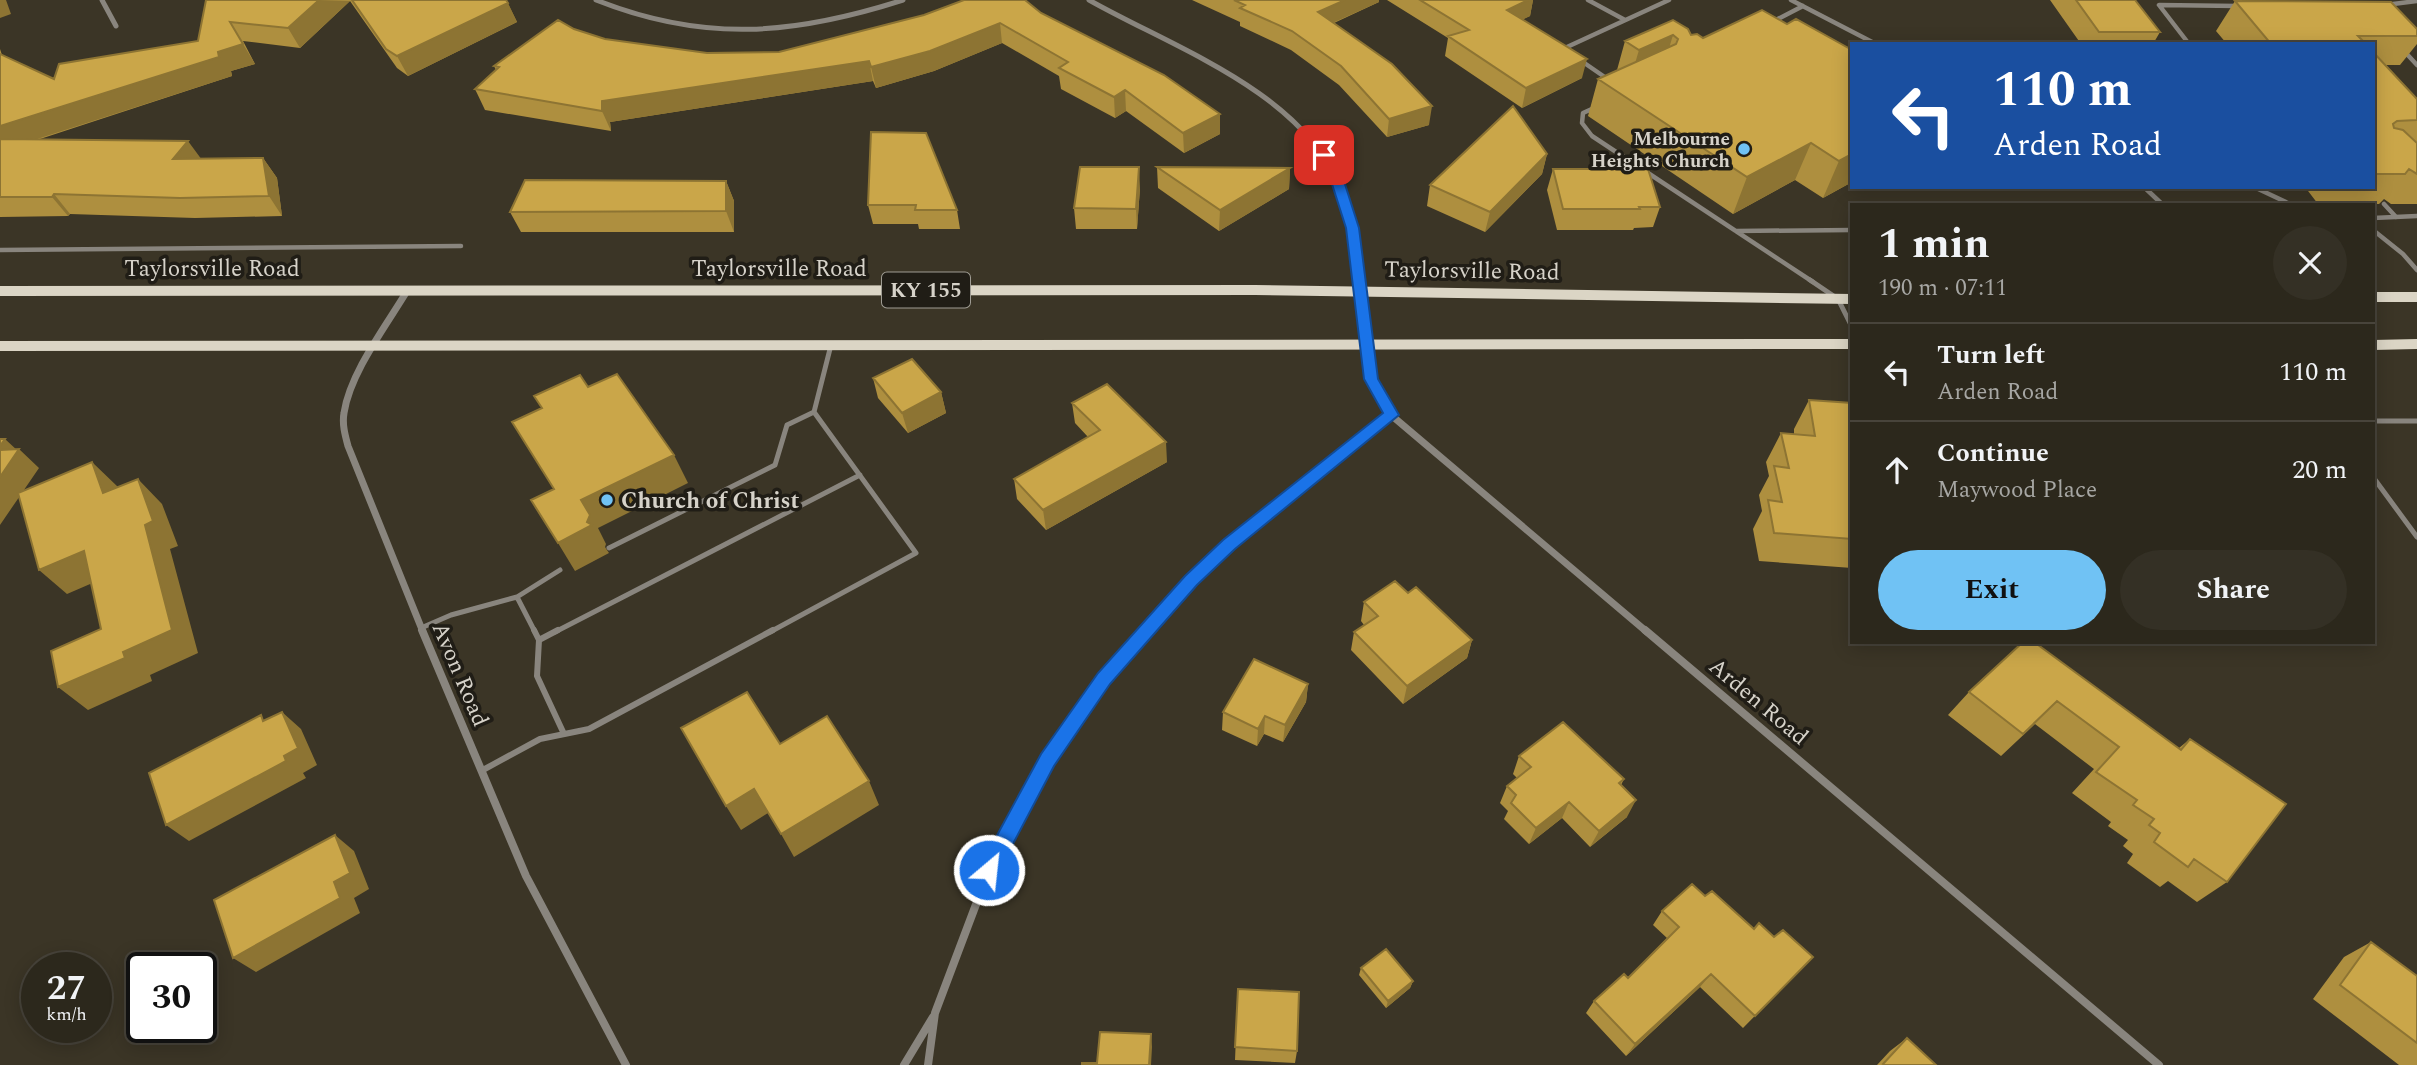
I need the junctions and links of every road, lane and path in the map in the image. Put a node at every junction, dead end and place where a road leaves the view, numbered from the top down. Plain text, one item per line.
1 (102, 0) edge
2 (596, 0) edge
3 (903, 0) edge
4 (1089, 0) edge
5 (1588, 0) edge
6 (1669, 0) edge
7 (1791, 0) edge
8 (2417, 1) edge
9 (2384, 5) edge
10 (1803, 6) junction
11 (2248, 6) edge
12 (1625, 20) junction
13 (1766, 25) edge
14 (116, 26) dead end
15 (1872, 42) edge
16 (2187, 42) edge
17 (2417, 48) edge
18 (1568, 52) edge
19 (1578, 59) edge
20 (2417, 65) edge
21 (1617, 85) edge
22 (1605, 102) edge
23 (2146, 189) edge
24 (2258, 189) edge
25 (2161, 203) edge
26 (2288, 203) edge
27 (2384, 204) edge
28 (2417, 216) edge
29 (2396, 217) junction
30 (2375, 218) edge
31 (1850, 230) edge
32 (1735, 231) junction
33 (2375, 231) edge
34 (461, 246) dead end
35 (0, 250) edge
36 (2417, 270) edge
37 (0, 291) edge
38 (407, 291) junction
39 (1359, 291) junction
40 (2375, 297) edge
41 (2417, 297) edge
42 (1845, 299) edge
43 (1850, 319) edge
44 (1850, 344) edge
45 (2417, 344) edge
46 (831, 345) junction
47 (2375, 345) edge
48 (0, 346) edge
49 (376, 346) junction
50 (1365, 346) junction
51 (814, 411) junction
52 (1391, 415) junction
53 (2375, 421) edge
54 (2417, 421) edge
55 (756, 475) joint
56 (860, 475) junction
57 (2375, 480) edge
58 (2417, 537) edge
59 (608, 548) dead end
60 (560, 570) edge
61 (517, 597) junction
62 (421, 628) junction
63 (539, 640) junction
64 (564, 734) junction
65 (481, 771) junction
66 (935, 1013) junction
67 (626, 1065) edge
68 (904, 1065) edge
69 (928, 1065) edge
70 (2159, 1065) edge

1 - 14 street
2 - 3 street
4 - 39 street, Arden Road
5 - 12 lane
6 - 12 lane
7 - 10 lane
8 - 9 lane
10 - 13 lane
10 - 15 lane
11 - 16 lane
12 - 18 lane
17 - 20 lane
19 - 21 lane
22 - 32 lane
23 - 25 lane
24 - 26 lane
27 - 29 lane
28 - 29 lane
29 - 30 lane
31 - 32 lane
32 - 42 lane
33 - 36 lane
34 - 35 lane
37 - 38 main road, Taylorsville Road / KY 155
38 - 39 main road, Taylorsville Road / KY 155
38 - 49 street, Avon Road
39 - 42 main road, Taylorsville Road / KY 155
39 - 50 street, Arden Road
40 - 41 main road
42 - 43 lane
44 - 50 main road
45 - 47 main road
46 - 49 main road
46 - 50 main road
46 - 51 lane
48 - 49 main road
49 - 62 street, Avon Road
50 - 52 street, Arden Road
51 - 55 lane
51 - 56 lane
52 - 66 street
52 - 70 street, Arden Road
53 - 54 lane
55 - 59 lane
56 - 63 lane
56 - 64 lane
57 - 58 lane
60 - 61 lane
61 - 62 lane
61 - 63 lane
62 - 65 street, Avon Road
63 - 64 lane
64 - 65 lane
65 - 67 street, Avon Road
66 - 68 street
66 - 69 street

